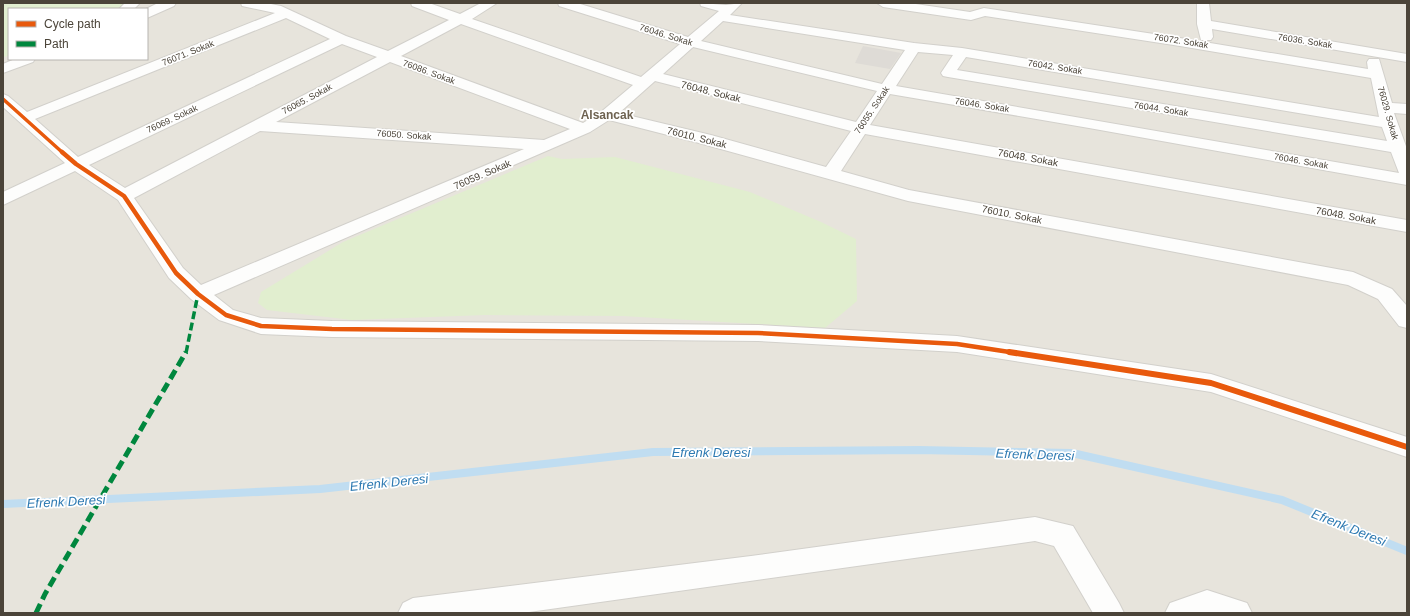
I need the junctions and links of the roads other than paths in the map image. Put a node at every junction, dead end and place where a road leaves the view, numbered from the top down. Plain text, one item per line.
1 (149, 3) edge
2 (161, 3) edge
3 (169, 3) edge
4 (247, 3) edge
5 (417, 3) edge
6 (491, 3) edge
7 (564, 3) edge
8 (706, 3) edge
9 (883, 3) edge
10 (1203, 3) edge
11 (984, 8) edge
12 (278, 9) edge
13 (728, 10) edge
14 (148, 14) edge
15 (460, 19) junction
16 (1204, 24) junction
17 (341, 39) junction
18 (688, 42) junction
19 (1208, 46) junction
20 (914, 47) junction
21 (962, 52) junction
22 (1372, 52) junction
23 (388, 57) junction
24 (1407, 58) edge
25 (26, 60) edge
26 (3, 69) edge
27 (1377, 75) junction
28 (647, 79) junction
29 (886, 89) junction
30 (3, 100) edge
31 (1385, 107) junction
32 (1407, 109) edge
33 (607, 115) junction
34 (24, 118) junction
35 (1389, 123) junction
36 (258, 126) junction
37 (860, 128) junction
38 (584, 129) junction
39 (1400, 144) edge
40 (550, 145) junction
41 (76, 164) junction
42 (1407, 172) edge
43 (830, 174) junction
44 (1407, 180) edge
45 (124, 196) junction
46 (3, 199) edge
47 (1407, 226) edge
48 (198, 294) junction
49 (1406, 317) edge
50 (1407, 447) edge
51 (413, 613) edge
52 (1109, 613) edge
53 (1180, 613) edge
54 (1237, 613) edge

1 - 2 street
3 - 14 street
4 - 12 street, 76086. Sokak
5 - 15 street, 76048. Sokak
6 - 15 street, 76065. Sokak
7 - 18 street, 76046. Sokak
8 - 13 street, 76042. Sokak
9 - 11 street, 76072. Sokak
10 - 16 street
11 - 19 street, 76072. Sokak
12 - 17 street, 76086. Sokak
12 - 34 street, 76071. Sokak
13 - 18 street, 76059. Sokak
13 - 20 street, 76042. Sokak
15 - 23 street, 76065. Sokak
15 - 28 street, 76048. Sokak
16 - 19 street
16 - 22 street, 76036. Sokak
17 - 23 street, 76086. Sokak
17 - 41 street, 76069. Sokak
18 - 28 street, 76059. Sokak
18 - 29 street, 76046. Sokak
19 - 27 street, 76072. Sokak
20 - 21 street, 76042. Sokak
20 - 29 street, 76055. Sokak
21 - 35 street, 76042. Sokak
21 - 39 street, 76044. Sokak
22 - 24 street, 76036. Sokak
22 - 27 street, 76029. Sokak
23 - 36 street, 76065. Sokak
23 - 38 street, 76086. Sokak
25 - 26 street
27 - 31 street, 76029. Sokak
28 - 33 street, 76059. Sokak
28 - 37 street, 76048. Sokak
29 - 37 street, 76055. Sokak
29 - 44 street, 76046. Sokak
30 - 34 street
31 - 32 street
31 - 35 street, 76029. Sokak
33 - 38 street, 76059. Sokak
33 - 43 street, 76010. Sokak
34 - 41 street
35 - 39 street, 76029. Sokak
36 - 40 street, 76050. Sokak
36 - 45 street, 76065. Sokak
37 - 43 street, 76055. Sokak
37 - 47 street, 76048. Sokak
38 - 40 street, 76059. Sokak
39 - 42 street, 76029. Sokak
40 - 48 street, 76059. Sokak
41 - 45 street
41 - 46 street, 76069. Sokak
43 - 49 street, 76010. Sokak
45 - 48 street
48 - 50 street
51 - 52 street
53 - 54 street

